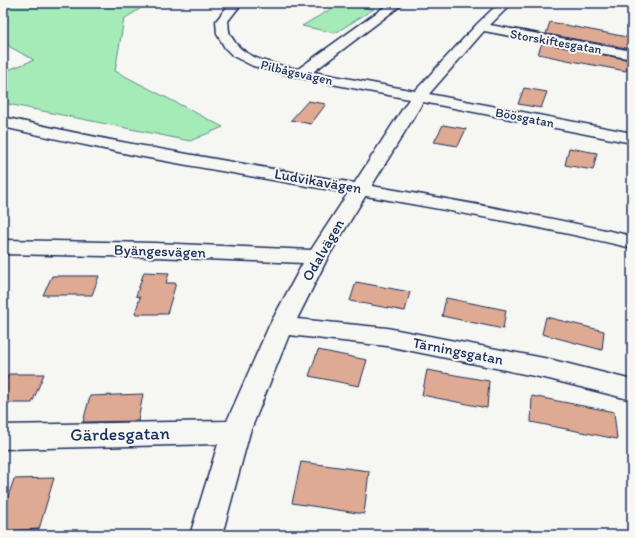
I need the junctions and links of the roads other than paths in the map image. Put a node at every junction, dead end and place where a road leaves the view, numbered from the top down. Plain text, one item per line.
1 (236, 3) edge
2 (398, 3) edge
3 (506, 3) edge
4 (481, 27) junction
5 (632, 55) edge
6 (301, 74) junction
7 (418, 97) junction
8 (3, 122) edge
9 (632, 138) edge
10 (360, 188) junction
11 (632, 242) edge
12 (3, 246) edge
13 (317, 257) junction
14 (281, 326) junction
15 (632, 390) edge
16 (236, 432) junction
17 (3, 437) edge
18 (206, 535) edge

1 - 6 street, Pilbågsvägen
2 - 6 street
3 - 4 street, Odalvägen
4 - 5 street, Storskiftesgatan
4 - 7 street, Odalvägen
6 - 7 street, Pilbågsvägen
7 - 9 street, Böösgatan
7 - 10 street, Odalvägen
8 - 10 street, Ludvikavägen
10 - 11 street, Ludvikavägen
10 - 13 street, Odalvägen
12 - 13 street, Byängesvägen
13 - 14 street, Odalvägen
14 - 15 street, Tärningsgatan
14 - 16 street, Odalvägen
16 - 17 street, Gärdesgatan
16 - 18 street, Odalvägen

